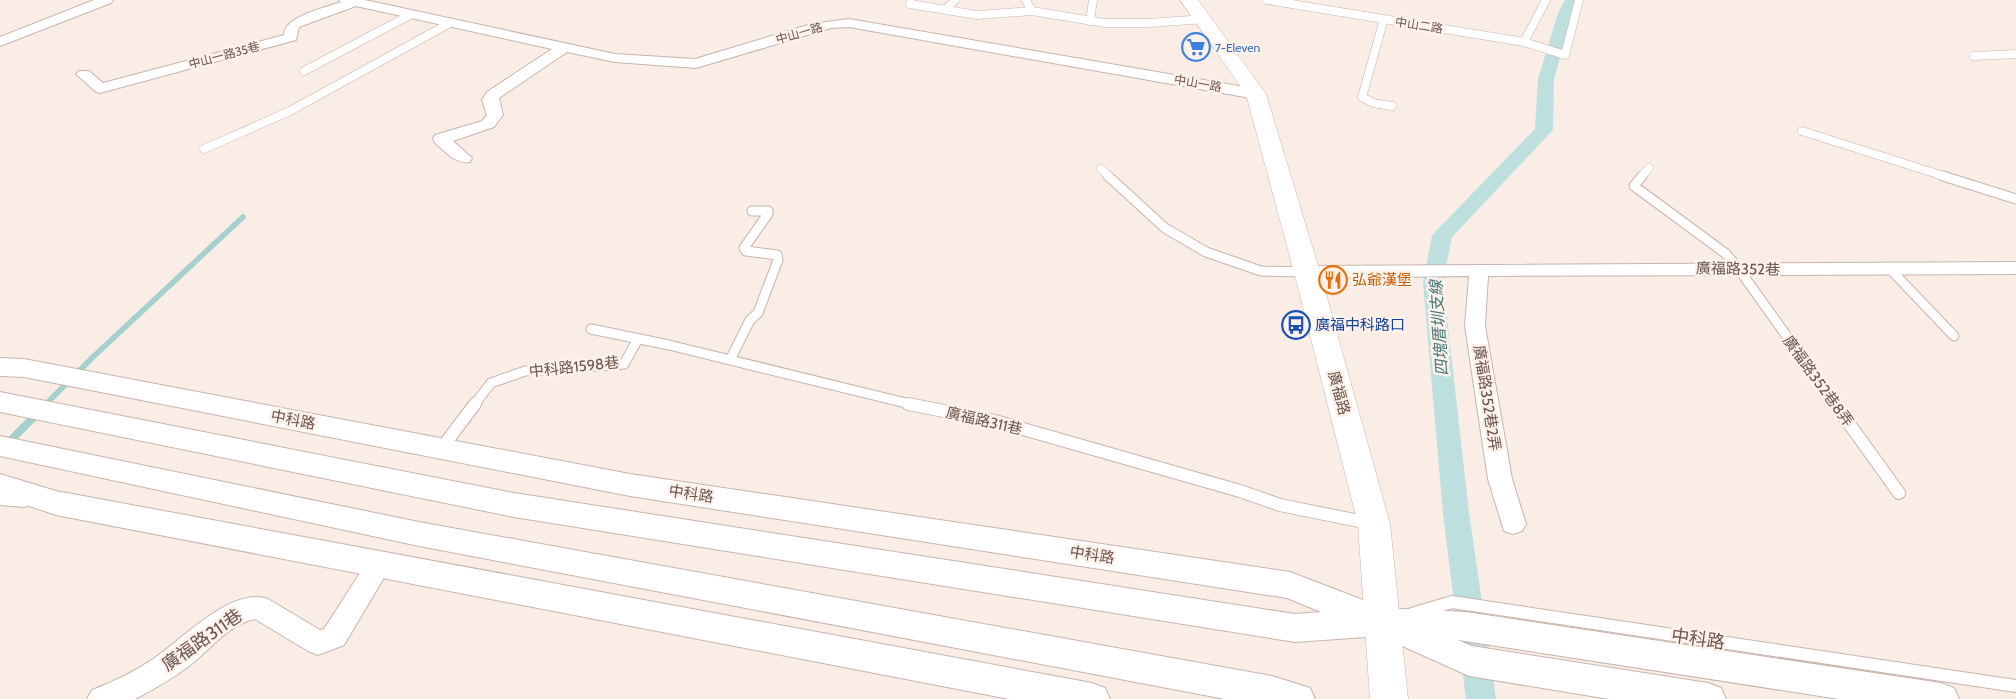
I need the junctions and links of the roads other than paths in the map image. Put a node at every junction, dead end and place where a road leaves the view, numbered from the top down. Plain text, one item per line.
1 (106, 0) edge
2 (911, 0) edge
3 (955, 0) edge
4 (1026, 0) edge
5 (1093, 0) edge
6 (1189, 0) edge
7 (1267, 0) edge
8 (1546, 0) edge
9 (1579, 0) edge
10 (349, 1) edge
11 (945, 10) junction
12 (1032, 11) junction
13 (410, 15) junction
14 (1205, 19) junction
15 (1384, 19) junction
16 (1090, 20) junction
17 (450, 23) junction
18 (0, 42) edge
19 (1524, 42) junction
20 (563, 48) junction
21 (2016, 54) edge
22 (1974, 56) dead end
23 (304, 71) dead end
24 (84, 74) dead end
25 (1256, 94) junction
26 (1392, 106) dead end
27 (1802, 131) dead end
28 (204, 149) dead end
29 (464, 158) dead end
30 (1101, 168) dead end
31 (1649, 168) dead end
32 (2016, 199) edge
33 (752, 211) dead end
34 (1738, 268) junction
35 (2016, 268) edge
36 (1890, 269) junction
37 (1464, 270) junction
38 (1307, 272) junction
39 (591, 329) dead end
40 (1954, 336) dead end
41 (638, 339) junction
42 (730, 360) junction
43 (8, 364) edge
44 (0, 402) edge
45 (7, 448) edge
46 (441, 448) junction
47 (0, 485) edge
48 (1899, 493) dead end
49 (0, 499) edge
50 (56, 503) junction
51 (1374, 524) junction
52 (1513, 524) dead end
53 (378, 566) junction
54 (1382, 622) junction
55 (1533, 625) junction
56 (2016, 686) edge
57 (1938, 698) edge
58 (102, 699) edge
59 (1092, 699) edge
60 (1297, 699) edge
61 (1389, 699) edge
62 (1708, 699) edge

1 - 18 street
2 - 11 lane
3 - 11 lane
4 - 12 lane
5 - 16 lane
6 - 14 main road, 廣福路
7 - 15 lane, 中山二路
8 - 19 lane
9 - 19 lane, 中山二路
10 - 13 street, 中山一路
10 - 24 street, 中山一路35巷
11 - 12 lane
12 - 16 lane
13 - 17 street, 中山一路
13 - 23 lane
14 - 16 lane
14 - 25 main road, 廣福路
15 - 19 lane, 中山二路
15 - 26 lane
17 - 20 street, 中山一路
17 - 28 lane
20 - 25 street, 中山一路
20 - 29 street
21 - 22 lane
25 - 38 main road, 廣福路
27 - 32 lane
30 - 38 lane
31 - 34 lane, 廣福路352巷8弄
33 - 42 lane
34 - 36 street, 廣福路352巷
34 - 37 street, 廣福路352巷
34 - 48 lane, 廣福路352巷8弄
35 - 36 street, 廣福路352巷
36 - 40 lane
37 - 38 street, 廣福路352巷
37 - 52 street, 廣福路352巷2弄
38 - 51 main road, 廣福路
39 - 41 lane, 廣福路311巷
41 - 42 lane, 廣福路311巷
41 - 46 lane, 中科路1598巷
42 - 51 lane, 廣福路311巷
43 - 46 street, 中科路
44 - 54 street, 中科路
45 - 60 street
46 - 54 street, 中科路
47 - 50 street
49 - 50 lane
50 - 53 street
51 - 54 main road, 廣福路
53 - 58 street, 廣福路311巷
53 - 59 street
54 - 55 street, 中科路
54 - 61 main road, 廣福路
54 - 62 street, 中科路
55 - 56 lane, 中科路
55 - 57 street, 中科路

